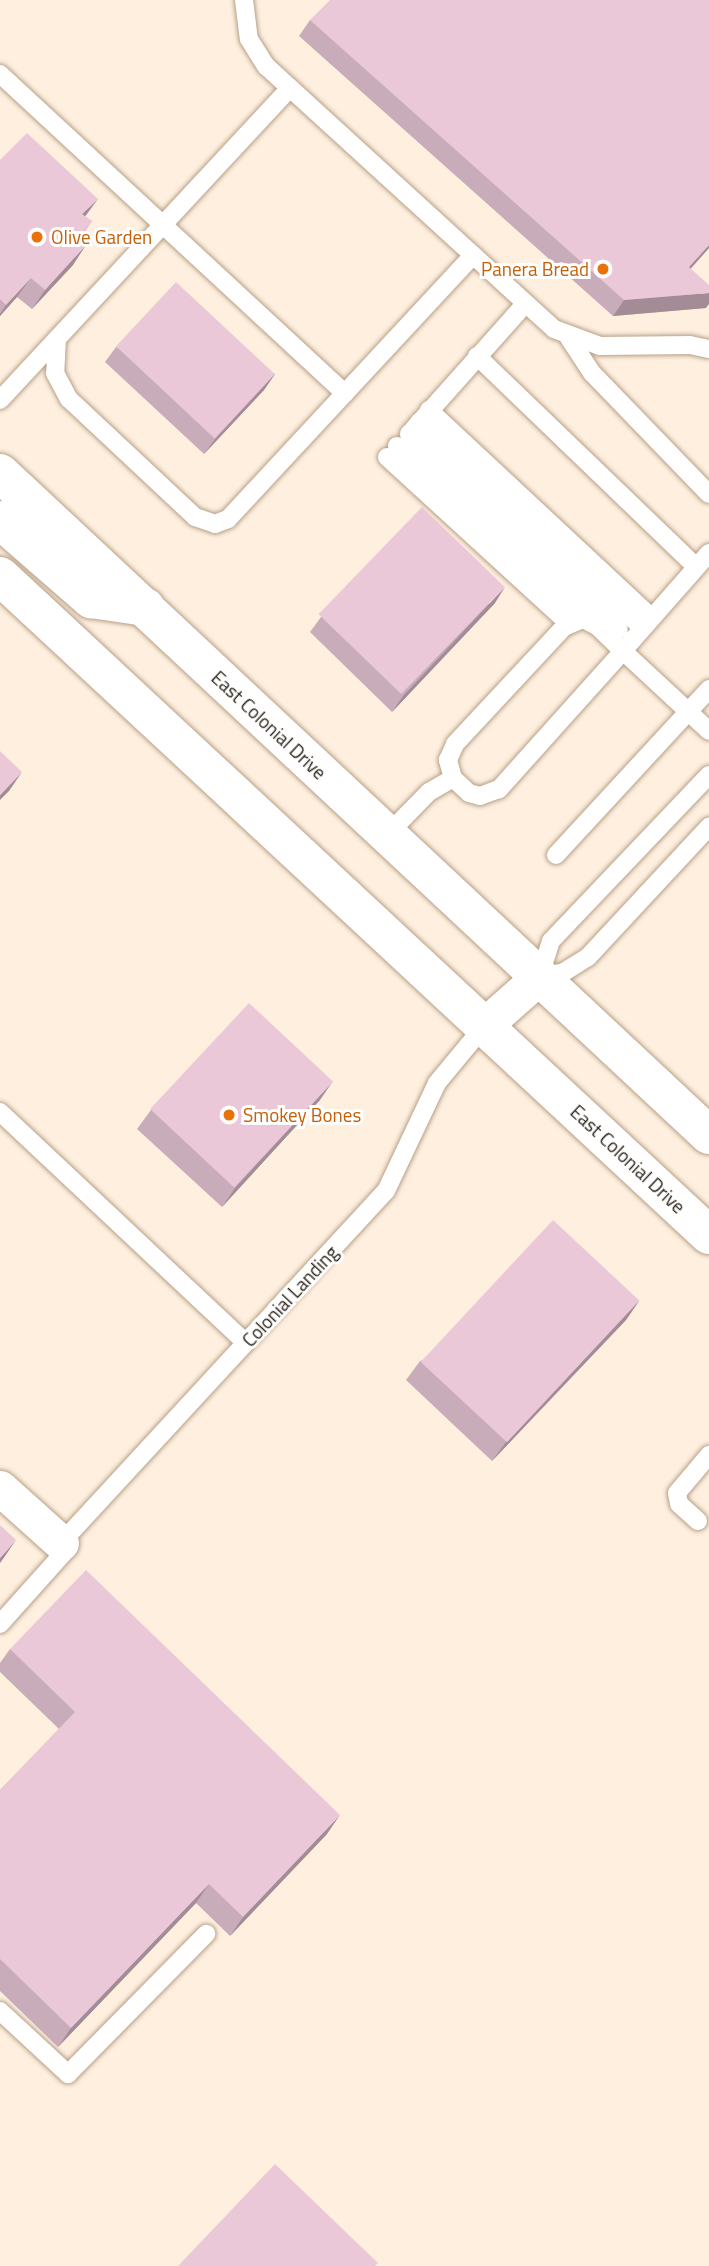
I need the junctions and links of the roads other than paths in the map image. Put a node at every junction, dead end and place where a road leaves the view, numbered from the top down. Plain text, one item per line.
1 (244, 0) edge
2 (0, 74) edge
3 (290, 88) junction
4 (164, 222) junction
5 (473, 256) junction
6 (525, 304) junction
7 (569, 338) junction
8 (57, 339) junction
9 (709, 349) edge
10 (477, 356) junction
11 (345, 393) junction
12 (0, 400) edge
13 (408, 434) junction
14 (0, 473) edge
15 (709, 494) edge
16 (0, 520) edge
17 (709, 552) edge
18 (696, 567) junction
19 (0, 576) edge
20 (145, 607) junction
21 (575, 621) junction
22 (637, 635) junction
23 (709, 689) edge
24 (688, 712) junction
25 (709, 731) edge
26 (709, 775) edge
27 (453, 778) junction
28 (709, 827) edge
29 (387, 835) junction
30 (556, 855) dead end
31 (539, 977) junction
32 (485, 1025) junction
33 (0, 1112) edge
34 (709, 1135) edge
35 (709, 1235) edge
36 (246, 1343) junction
37 (709, 1455) edge
38 (0, 1488) edge
39 (698, 1521) dead end
40 (64, 1546) junction
41 (0, 1624) edge
42 (206, 1934) dead end
43 (0, 2011) edge

1 - 3 lane
2 - 4 lane
3 - 4 lane
3 - 5 lane
4 - 8 lane
4 - 11 lane
5 - 6 lane
5 - 11 lane
6 - 7 lane
6 - 10 lane
7 - 9 lane
7 - 15 lane
8 - 11 lane
8 - 12 lane
10 - 13 lane
10 - 18 lane
13 - 21 lane
13 - 22 lane
13 - 22 lane
14 - 20 highway, East Colonial Drive
16 - 20 highway
17 - 18 lane
18 - 22 lane
19 - 32 highway, East Colonial Drive
20 - 29 highway, East Colonial Drive
21 - 22 lane
21 - 27 lane
22 - 24 lane
22 - 27 lane
23 - 24 lane
24 - 25 lane
24 - 30 lane
26 - 31 lane
27 - 29 lane
28 - 31 lane
29 - 31 highway, East Colonial Drive
31 - 32 street
31 - 34 highway, East Colonial Drive
32 - 35 highway, East Colonial Drive
32 - 36 lane, Colonial Landing
33 - 36 lane
36 - 40 lane, Colonial Landing
37 - 39 lane
38 - 40 street
40 - 41 lane, Colonial Landing
42 - 43 lane

